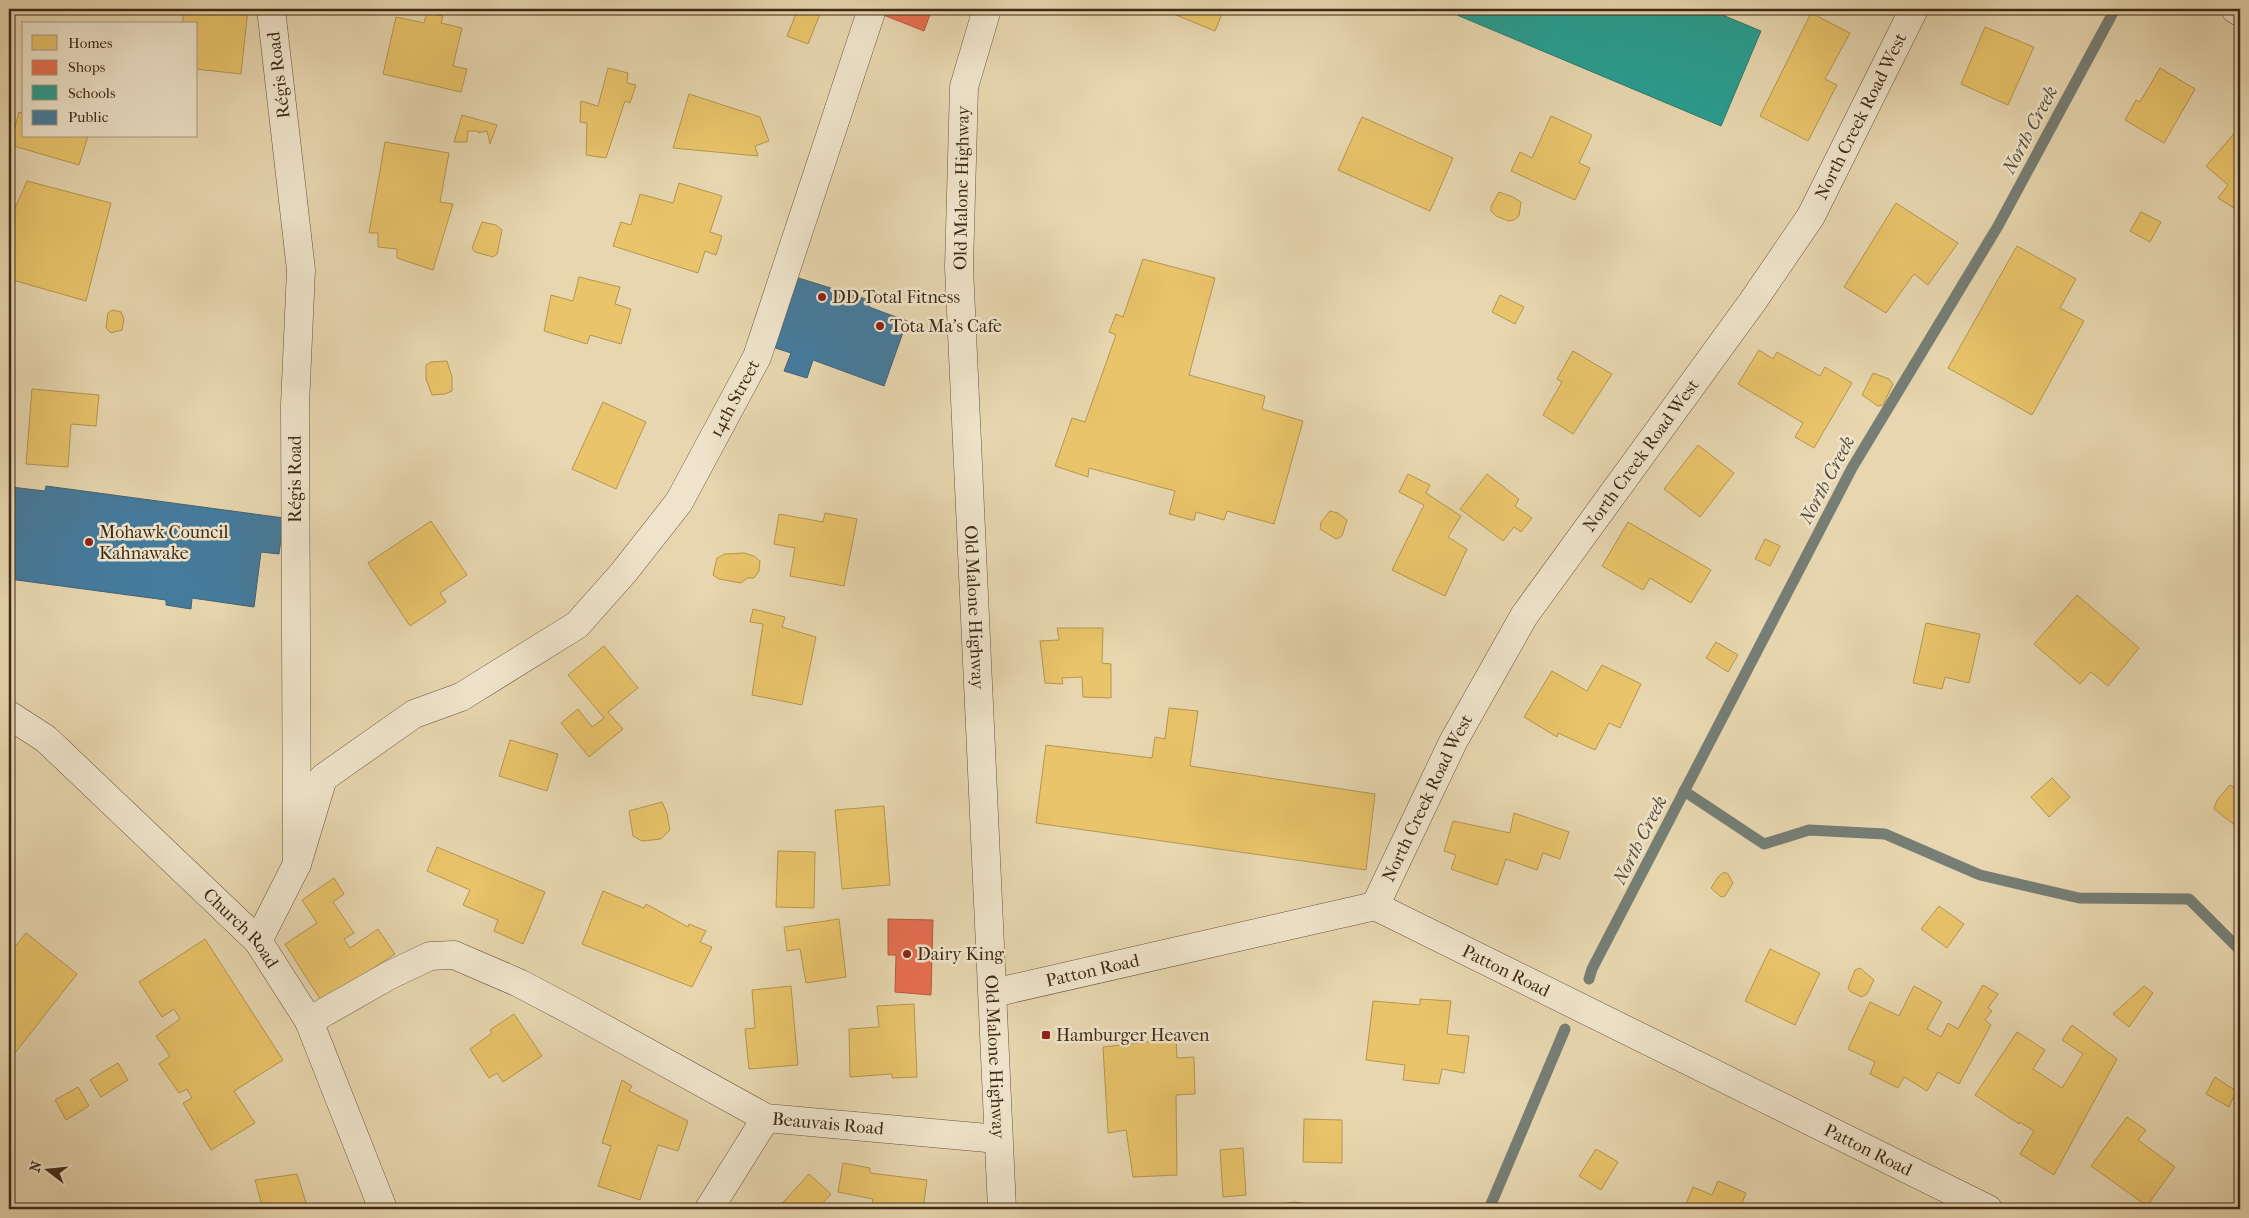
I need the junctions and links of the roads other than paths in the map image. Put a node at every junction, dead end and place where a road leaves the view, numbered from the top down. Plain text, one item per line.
1 (271, 9) edge
2 (872, 9) edge
3 (987, 9) edge
4 (1914, 9) edge
5 (2235, 9) edge
6 (2240, 12) edge
7 (9, 715) edge
8 (297, 864) junction
9 (1375, 906) junction
10 (258, 941) junction
11 (993, 993) junction
12 (309, 1021) junction
13 (766, 1118) junction
14 (998, 1139) junction
15 (383, 1209) edge
16 (709, 1209) edge
17 (1002, 1209) edge
18 (1988, 1209) edge

1 - 8 street, Régis Road
2 - 8 street, 14th Street
3 - 11 street, Old Malone Highway
4 - 9 street, North Creek Road West
5 - 6 street
7 - 10 street, Church Road
8 - 10 street, Régis Road
9 - 11 street, Patton Road
9 - 18 street, Patton Road
10 - 12 street, Church Road
11 - 14 street, Old Malone Highway
12 - 13 street
12 - 15 street, Church Road
13 - 14 street, Beauvais Road
13 - 16 street, Beauvais Road
14 - 17 street, Old Malone Highway

